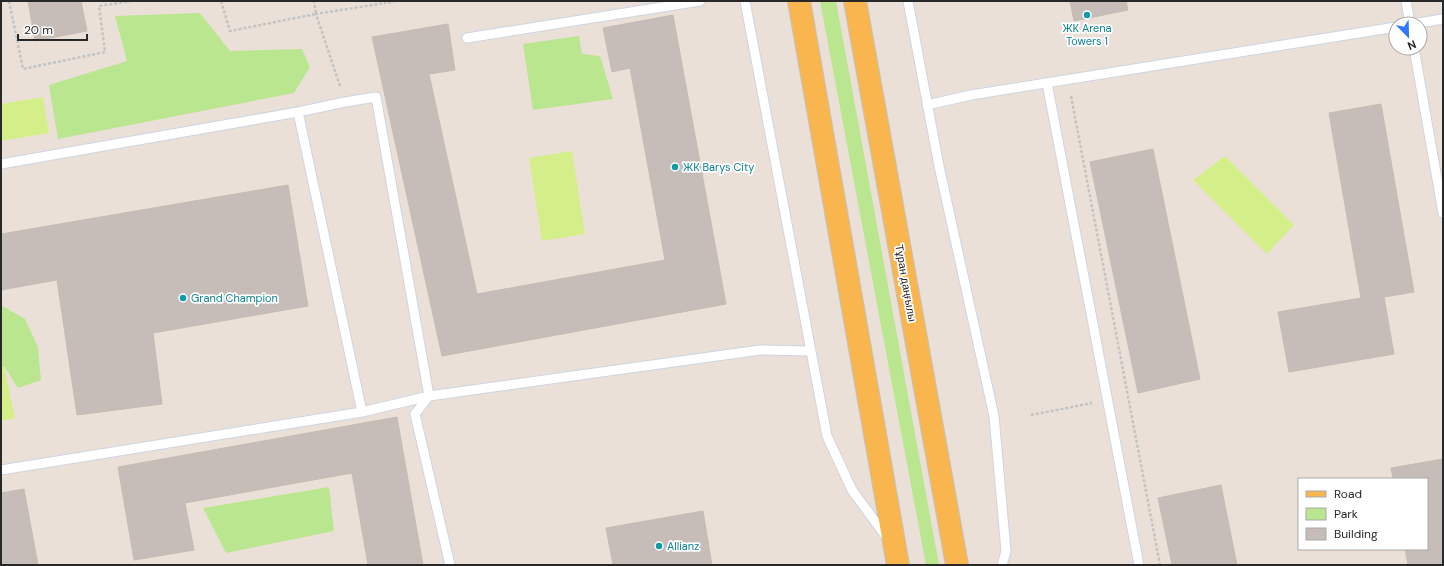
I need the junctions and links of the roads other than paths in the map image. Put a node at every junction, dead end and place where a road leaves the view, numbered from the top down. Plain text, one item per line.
1 (700, 1) edge
2 (745, 1) edge
3 (799, 1) edge
4 (855, 1) edge
5 (908, 1) edge
6 (1406, 1) edge
7 (1409, 16) edge
8 (1443, 19) edge
9 (1428, 21) edge
10 (1388, 28) edge
11 (467, 38) dead end
12 (1415, 56) edge
13 (1047, 83) junction
14 (927, 105) junction
15 (298, 112) junction
16 (1, 164) edge
17 (1443, 213) edge
18 (810, 351) junction
19 (429, 396) junction
20 (362, 412) junction
21 (1, 470) edge
22 (897, 557) edge
23 (450, 565) edge
24 (958, 565) edge
25 (1002, 565) edge
26 (1139, 565) edge

1 - 11 lane
2 - 18 lane
3 - 22 main road
4 - 24 main road, Тұран даңғылы
5 - 14 lane
6 - 7 lane
8 - 9 lane
10 - 13 lane
12 - 17 lane
13 - 14 lane
13 - 26 lane
14 - 25 lane
15 - 16 lane
15 - 19 lane
15 - 20 lane
18 - 19 lane
18 - 22 lane
19 - 20 lane
19 - 23 lane
20 - 21 lane

